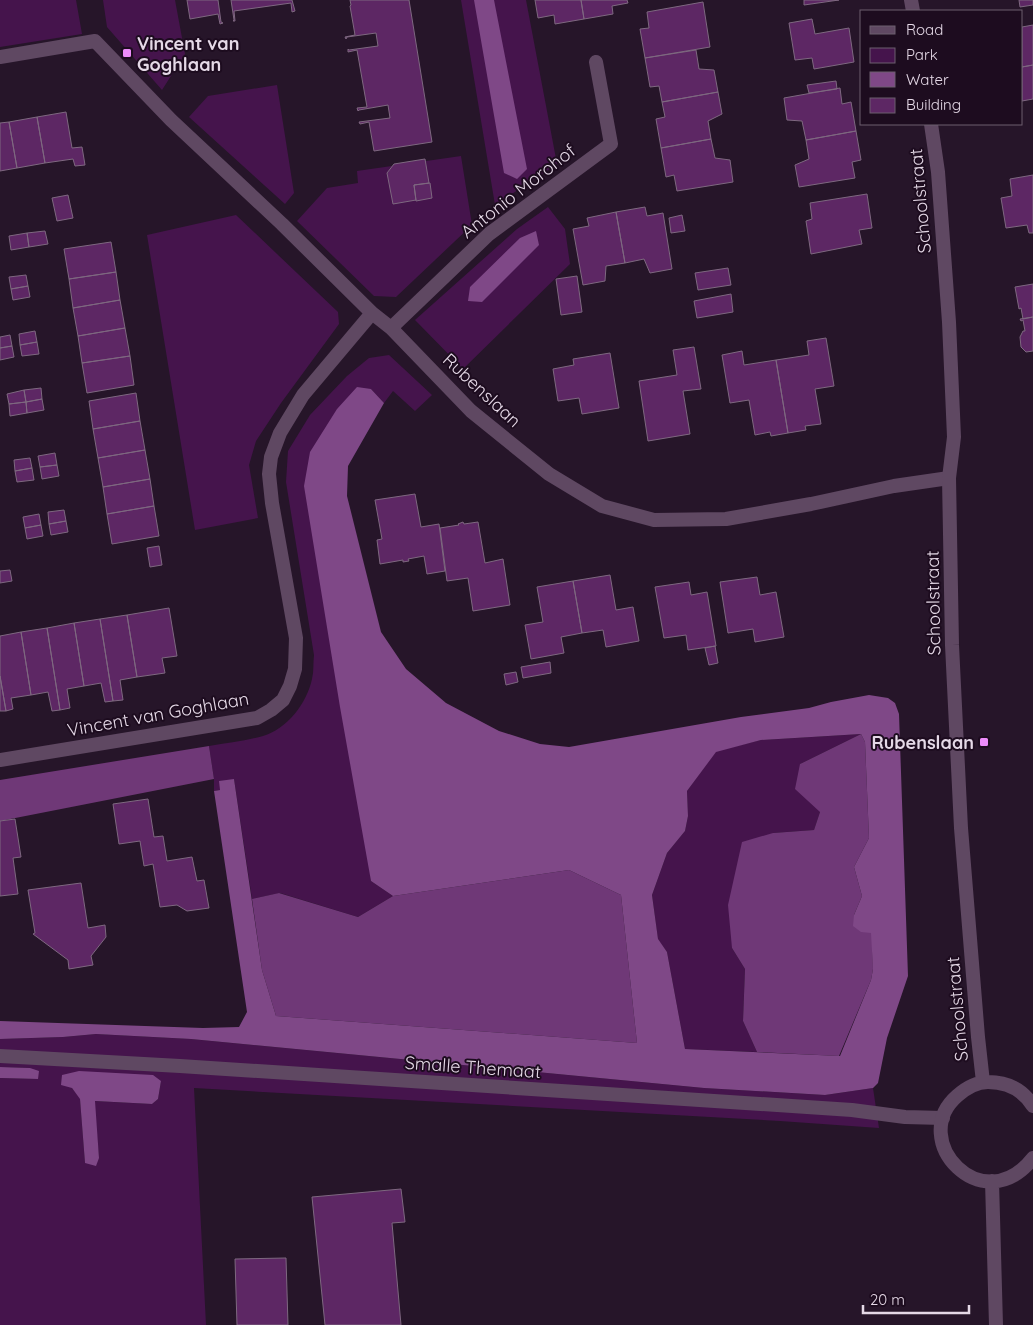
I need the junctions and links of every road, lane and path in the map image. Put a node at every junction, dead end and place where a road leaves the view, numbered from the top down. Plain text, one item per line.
1 (0, 57) edge
2 (596, 62) dead end
3 (930, 125) edge
4 (372, 313) junction
5 (391, 328) junction
6 (949, 478) junction
7 (0, 760) edge
8 (0, 1056) edge
9 (982, 1082) junction
10 (1033, 1106) edge
11 (943, 1118) junction
12 (1033, 1158) edge
13 (992, 1182) junction
14 (996, 1325) edge

1 - 4 street, Rubenslaan
2 - 5 street, Antonio Morohof
3 - 6 street, Schoolstraat
4 - 5 street, Rubenslaan
4 - 7 street, Vincent van Goghlaan
5 - 6 street, Rubenslaan
6 - 9 street, Schoolstraat
8 - 11 street, Smalle Themaat
9 - 10 street
9 - 11 street
11 - 13 street
12 - 13 street
13 - 14 street

